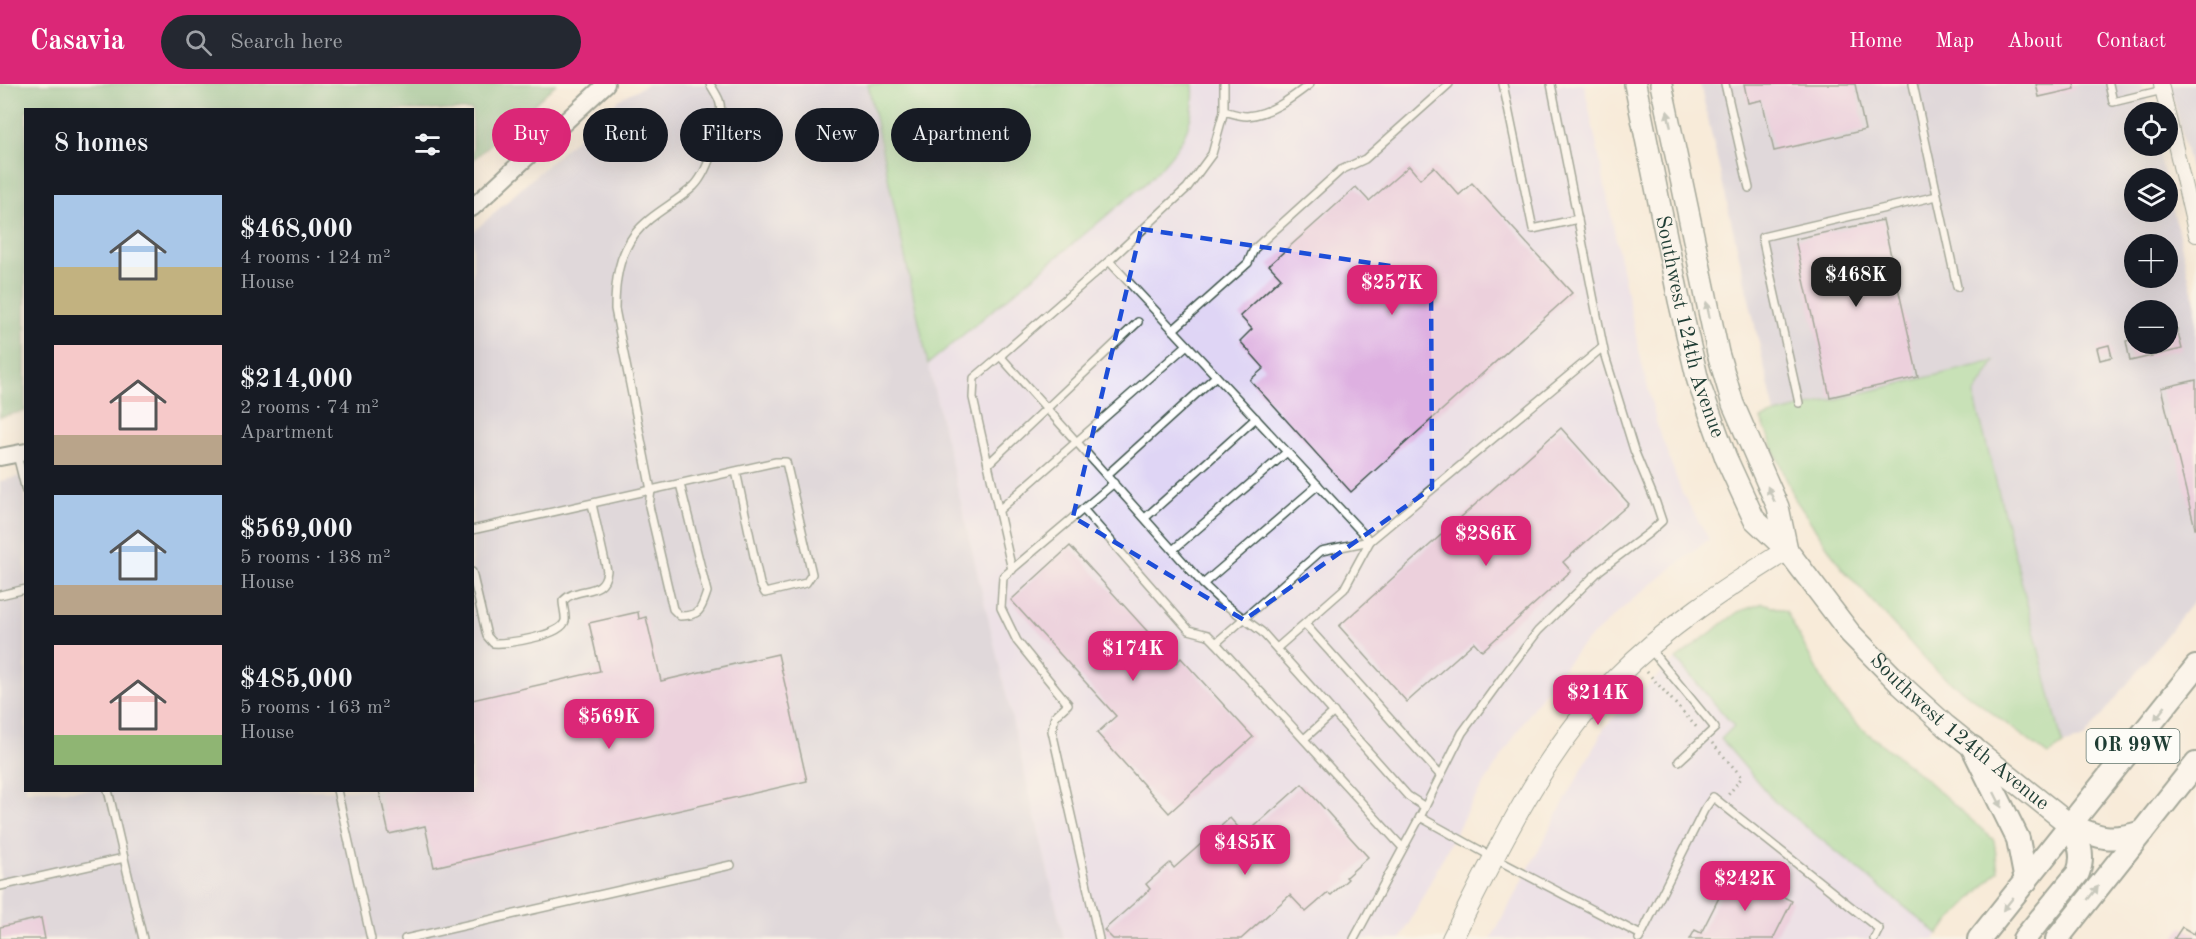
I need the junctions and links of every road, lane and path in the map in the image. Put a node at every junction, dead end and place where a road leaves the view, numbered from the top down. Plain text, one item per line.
1 (606, 84) edge
2 (710, 84) edge
3 (1224, 84) edge
4 (1310, 84) edge
5 (1449, 84) edge
6 (1503, 84) edge
7 (1551, 84) edge
8 (1635, 84) edge
9 (1661, 84) edge
10 (1725, 84) edge
11 (1912, 84) edge
12 (2109, 84) edge
13 (2162, 87) edge
14 (1224, 111) junction
15 (1749, 188) dead end
16 (1937, 196) junction
17 (474, 206) edge
18 (1578, 219) junction
19 (2196, 235) edge
20 (1109, 261) junction
21 (1957, 287) dead end
22 (1138, 322) dead end
23 (1173, 330) junction
24 (1187, 345) junction
25 (1603, 347) junction
26 (1000, 356) junction
27 (1216, 376) junction
28 (1800, 403) dead end
29 (1047, 408) junction
30 (1256, 418) junction
31 (1077, 441) junction
32 (1287, 452) junction
33 (21, 453) edge
34 (0, 457) edge
35 (988, 464) junction
36 (736, 471) junction
37 (1107, 475) junction
38 (24, 476) edge
39 (1114, 483) junction
40 (681, 484) junction
41 (1318, 485) junction
42 (651, 490) junction
43 (592, 504) junction
44 (999, 510) junction
45 (1083, 510) junction
46 (1145, 518) junction
47 (474, 530) edge
48 (1370, 541) junction
49 (1174, 549) junction
50 (1787, 550) junction
51 (1012, 570) junction
52 (474, 581) edge
53 (1203, 584) junction
54 (24, 589) edge
55 (0, 595) edge
56 (1245, 617) junction
57 (1305, 624) junction
58 (1216, 643) junction
59 (1648, 647) junction
60 (1277, 648) junction
61 (2196, 667) edge
62 (1334, 712) junction
63 (1304, 740) junction
64 (1973, 748) junction
65 (1679, 761) dead end
66 (2196, 764) edge
67 (1440, 775) junction
68 (108, 792) edge
69 (337, 792) edge
70 (1425, 807) junction
71 (1420, 817) junction
72 (2070, 825) junction
73 (2142, 832) junction
74 (1402, 847) junction
75 (124, 858) junction
76 (1494, 858) junction
77 (730, 865) dead end
78 (2026, 881) junction
79 (0, 886) edge
80 (1640, 937) edge
81 (143, 939) edge
82 (371, 939) edge
83 (405, 939) edge
84 (1099, 939) edge
85 (1354, 939) edge
86 (1452, 939) edge
87 (1874, 939) edge
88 (1979, 939) edge
89 (2024, 939) edge
90 (2057, 939) edge

1 - 17 street
2 - 42 lane
3 - 14 lane
4 - 14 lane
5 - 23 lane
6 - 18 lane
7 - 18 lane
8 - 50 main road, Southwest 124th Avenue
50 -> 9 main road, Southwest 124th Avenue
10 - 15 lane
11 - 16 lane
12 - 13 lane
13 - 19 street
14 - 20 lane
16 - 21 lane
16 - 28 lane
18 - 25 lane
20 - 23 lane
20 - 26 lane
22 - 29 lane
23 - 24 lane
24 - 27 lane
24 - 31 lane
25 - 48 lane
25 - 67 lane
26 - 29 lane
26 - 35 lane
27 - 30 lane
27 - 37 lane
29 - 31 lane
29 - 35 lane
30 - 32 lane
30 - 46 lane
31 - 37 lane
31 - 44 lane
32 - 41 lane
32 - 49 lane
33 - 34 street
33 - 38 lane
35 - 44 lane
36 - 36 lane
36 - 40 lane
37 - 39 lane
39 - 45 lane
39 - 46 lane
40 - 42 lane
40 - 42 lane
41 - 48 lane
41 - 53 lane
42 - 43 lane
43 - 47 lane
43 - 52 lane
44 - 51 lane
45 - 51 lane
45 - 58 lane
46 - 49 lane
48 - 56 lane
48 - 57 lane
49 - 53 lane
50 - 59 main road
50 - 64 main road, Southwest 124th Avenue
51 - 84 lane
53 - 56 lane
54 - 55 lane
56 - 58 lane
56 - 60 lane
57 - 60 lane
57 - 67 lane
58 - 63 lane
59 - 65 lane
59 - 76 main road
60 - 62 lane
61 -> 72 highway, OR 99W
62 - 63 lane
62 - 70 lane
63 - 74 lane
64 - 72 main road, Southwest 124th Avenue
64 -> 78 highway
66 - 73 highway, OR 99W
67 - 70 lane
68 - 75 lane
69 - 82 lane
70 - 71 lane
71 - 74 lane
71 - 76 lane
72 - 73 highway
72 - 78 highway, OR 99W
72 - 89 highway
90 -> 73 highway, OR 99W
74 - 85 lane
75 - 79 lane
75 - 81 lane
76 - 80 lane
76 - 86 main road
77 - 83 lane
78 -> 88 highway, OR 99W
80 - 87 lane

